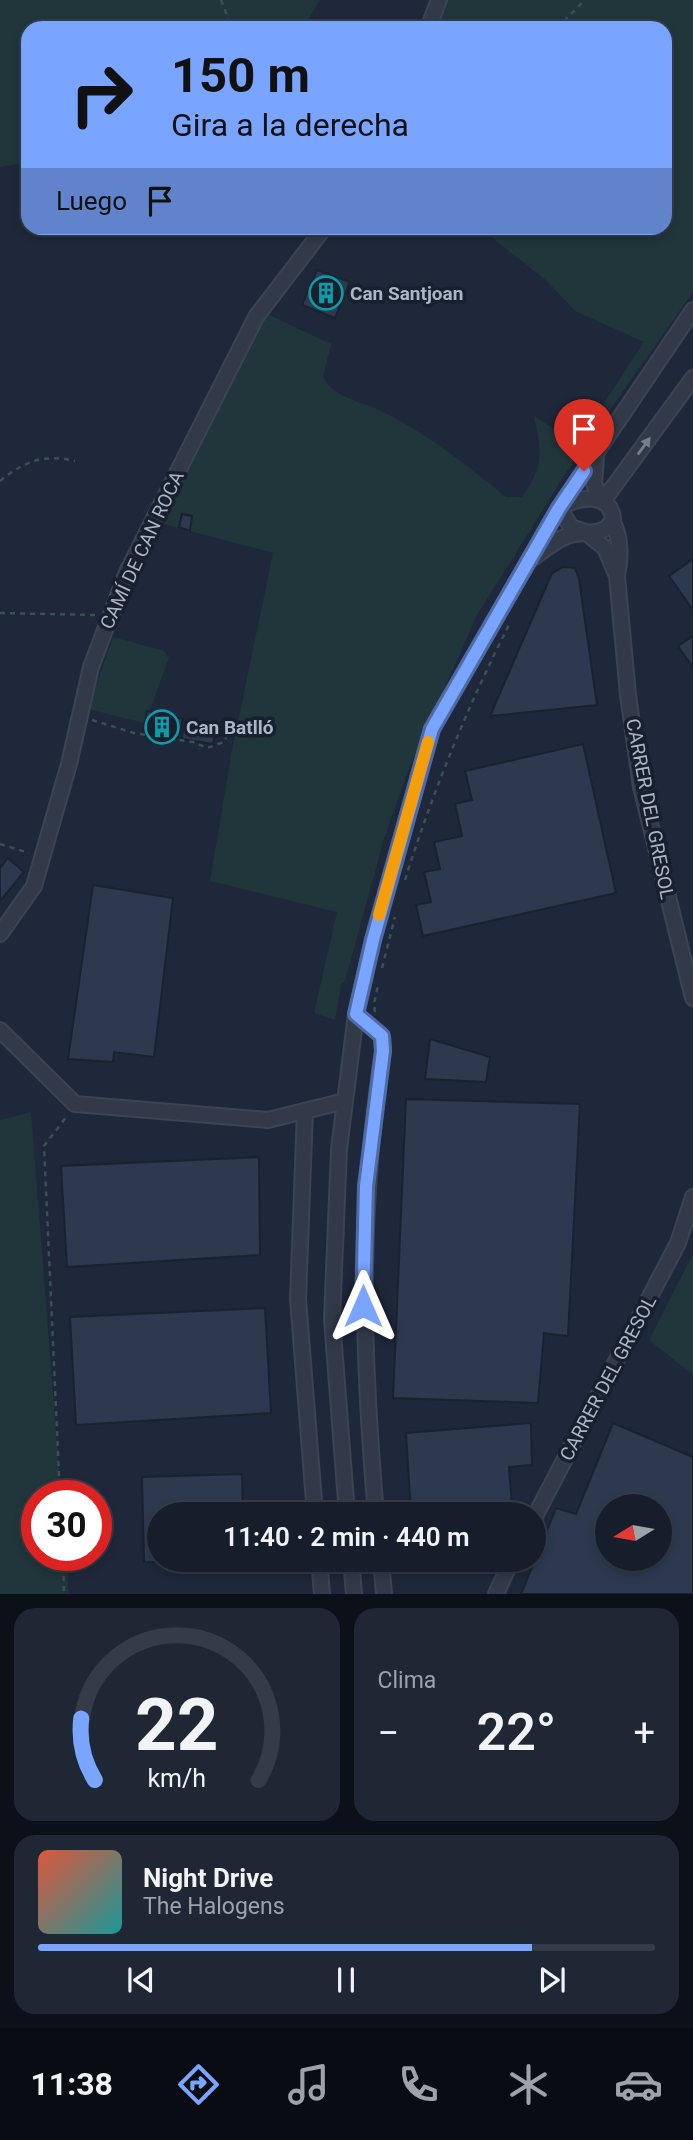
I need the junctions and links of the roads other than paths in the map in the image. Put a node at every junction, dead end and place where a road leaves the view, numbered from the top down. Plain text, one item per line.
1 (439, 0) edge
2 (431, 21) edge
3 (319, 235) edge
4 (693, 310) edge
5 (693, 378) edge
6 (597, 453) junction
7 (603, 501) junction
8 (559, 508) junction
9 (612, 521) junction
10 (585, 532) junction
11 (527, 564) junction
12 (617, 576) junction
13 (0, 934) edge
14 (693, 998) edge
15 (356, 1014) junction
16 (0, 1030) edge
17 (345, 1101) junction
18 (305, 1111) junction
19 (693, 1197) edge
20 (314, 1502) edge
21 (346, 1502) edge
22 (375, 1502) edge
23 (542, 1502) edge
24 (320, 1572) edge
25 (352, 1572) edge
26 (382, 1572) edge
27 (506, 1572) edge
28 (322, 1594) edge
29 (354, 1594) edge
30 (384, 1594) edge
31 (496, 1594) edge

1 - 2 street
3 - 13 street, CAMÍ DE CAN ROCA
4 - 6 street
7 -> 5 street
6 - 7 street
6 - 8 street
7 - 8 street
7 - 9 street
8 - 10 street
8 - 11 street
9 - 10 street
9 - 12 street
10 - 11 street
10 - 12 street
11 - 15 street
12 - 14 street, CARRER DEL GRESOL
15 - 17 street
15 - 22 street
16 - 18 street
17 - 18 street
17 - 21 street
18 - 20 street
19 - 23 street, CARRER DEL GRESOL
24 - 28 street
25 - 29 street
26 - 30 street
27 - 31 street

